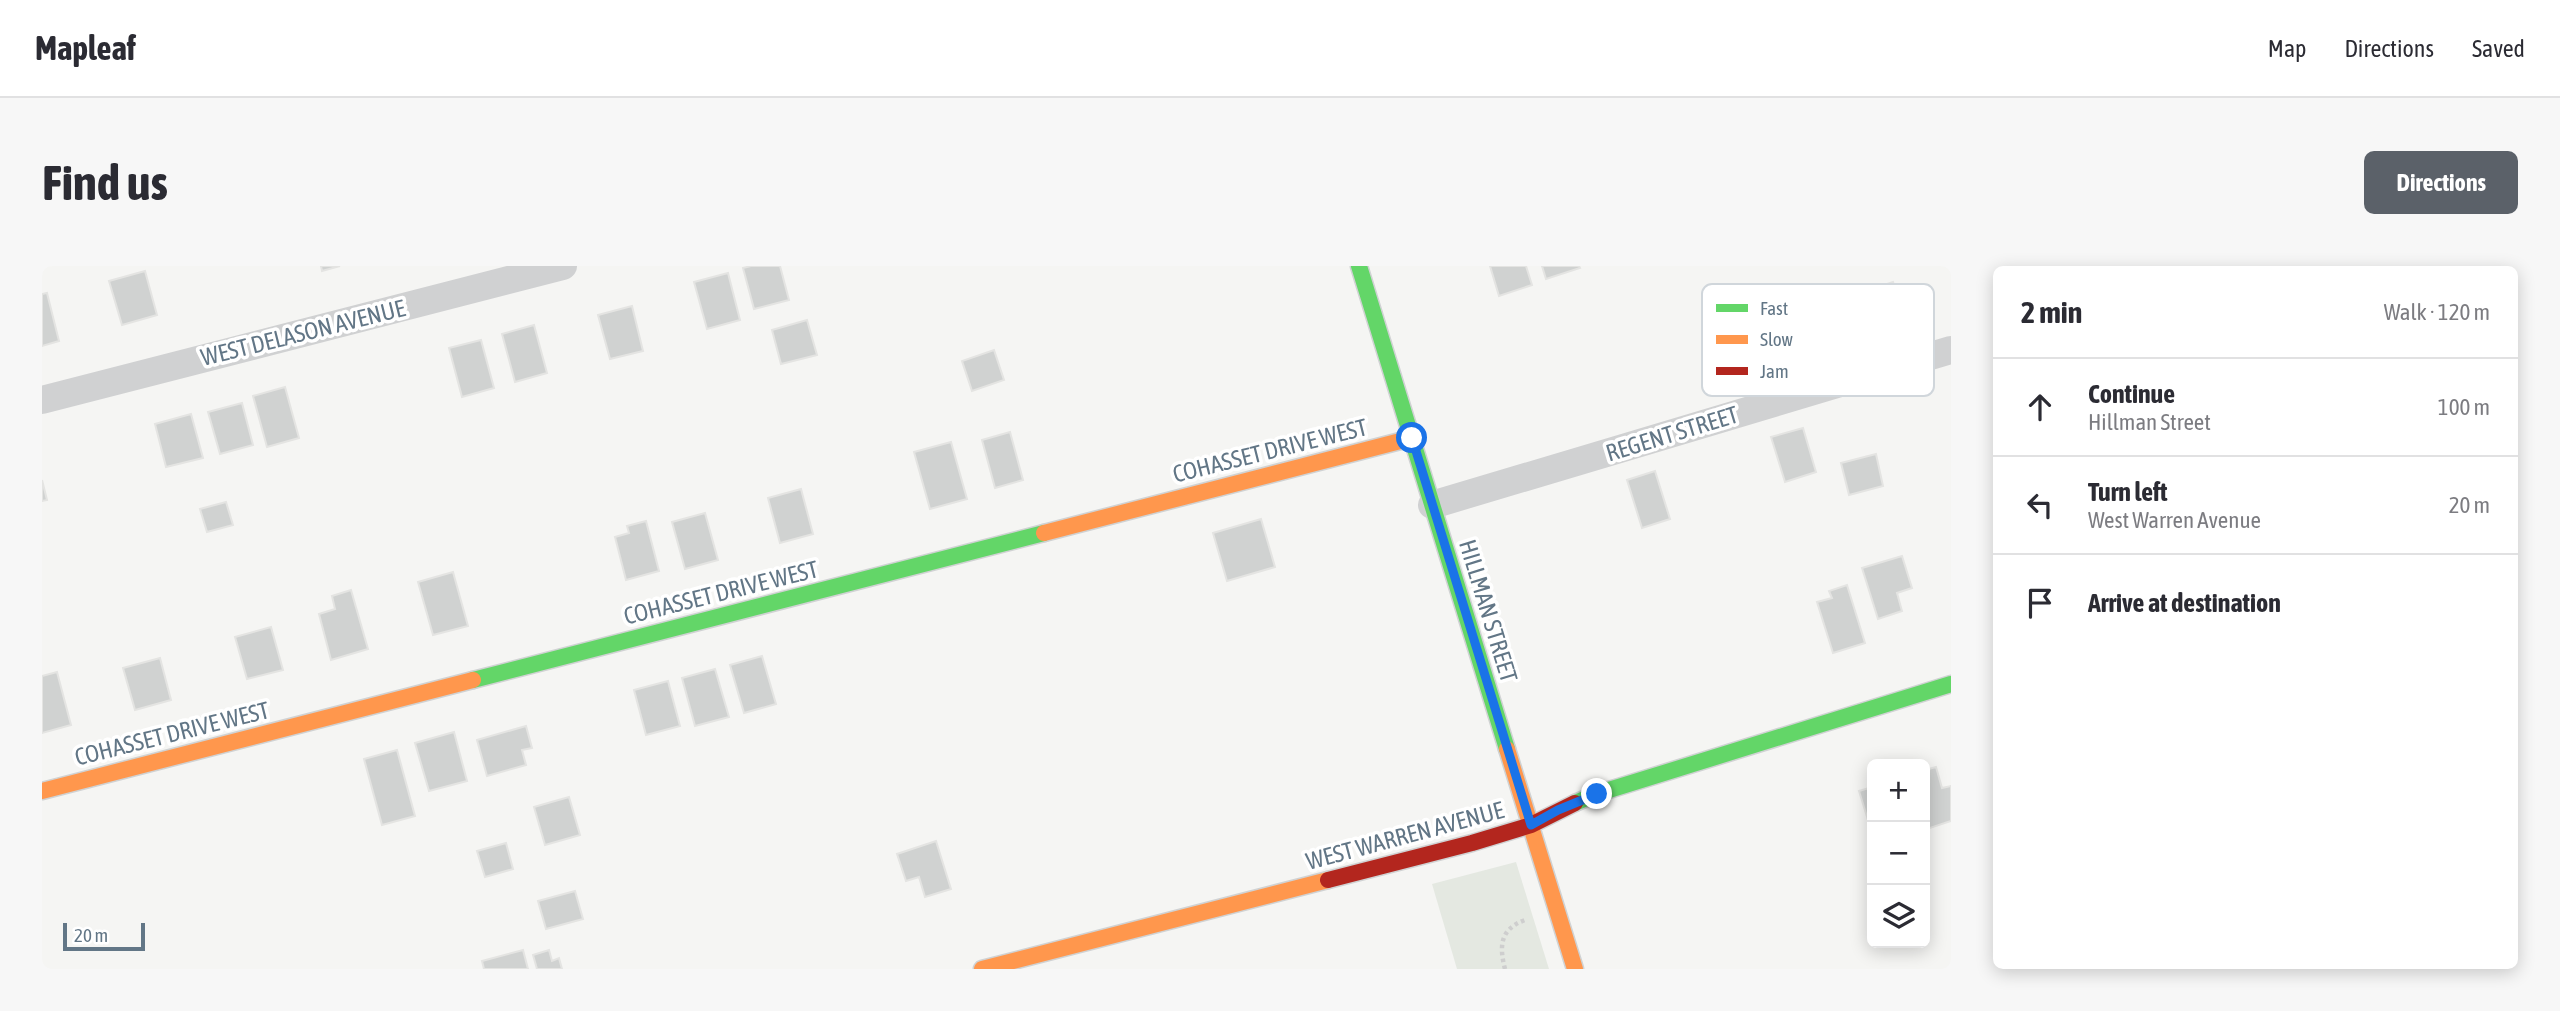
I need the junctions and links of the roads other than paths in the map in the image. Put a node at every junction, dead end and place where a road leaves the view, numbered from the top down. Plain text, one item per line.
1 (563, 266) edge
2 (1359, 266) edge
3 (1951, 350) edge
4 (1934, 355) edge
5 (1797, 396) edge
6 (42, 400) edge
7 (1412, 438) junction
8 (1432, 505) junction
9 (1951, 684) edge
10 (42, 790) edge
11 (1531, 825) junction
12 (982, 969) edge
13 (1575, 969) edge

1 - 6 street, WEST DELASON AVENUE
2 - 7 street, HILLMAN STREET
3 - 4 street, REGENT STREET
5 - 8 street, REGENT STREET
7 - 8 street, HILLMAN STREET
7 - 10 street, COHASSET DRIVE WEST
8 - 11 street, HILLMAN STREET
9 - 11 street, WEST WARREN AVENUE
11 - 12 street, WEST WARREN AVENUE
11 - 13 street, HILLMAN STREET

